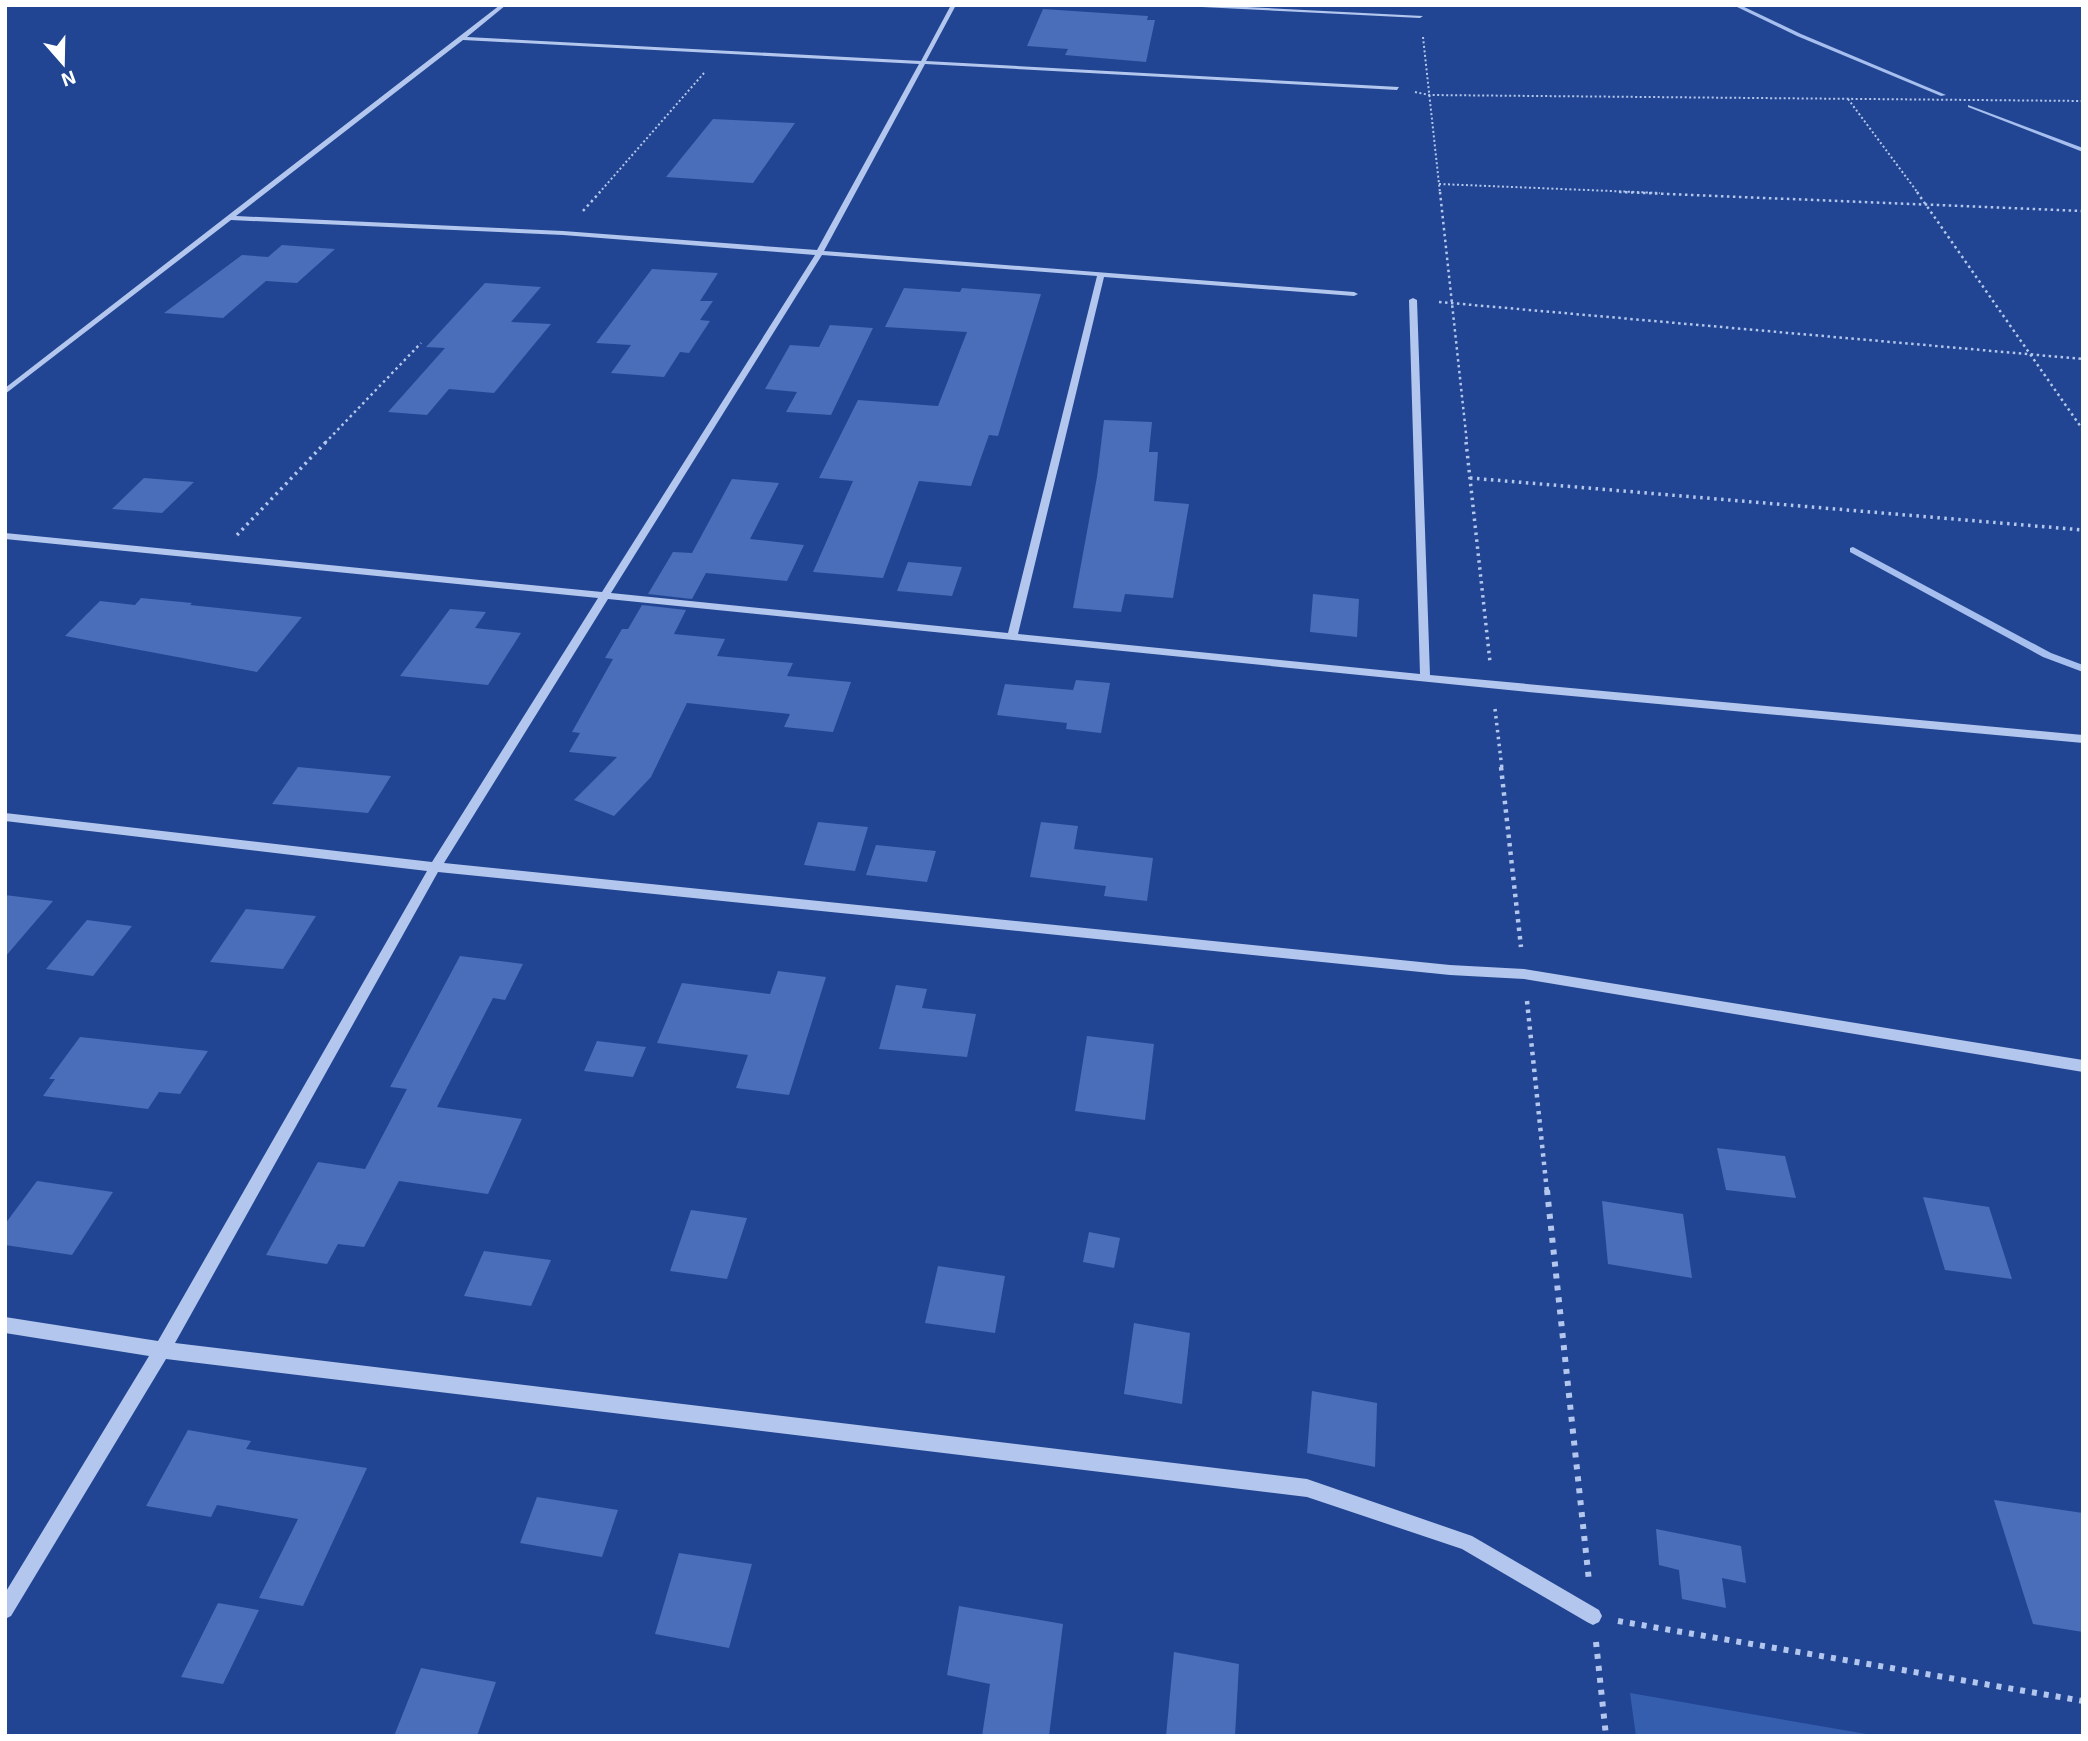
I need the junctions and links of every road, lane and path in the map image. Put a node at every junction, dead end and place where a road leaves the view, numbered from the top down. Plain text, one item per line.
1 (504, 5) edge
2 (954, 5) edge
3 (1164, 5) edge
4 (1420, 16) joint
5 (463, 38) junction
6 (723, 52) junction
7 (921, 62) junction
8 (1398, 88) joint
9 (1429, 95) junction
10 (1848, 99) junction
11 (2083, 101) edge
12 (1439, 184) junction
13 (1927, 205) junction
14 (2083, 211) edge
15 (230, 218) junction
16 (564, 233) junction
17 (820, 252) junction
18 (1101, 275) junction
19 (1354, 294) dead end
20 (1413, 299) joint
21 (1451, 303) junction
22 (421, 343) dead end
23 (2031, 355) junction
24 (2083, 359) edge
25 (5, 392) edge
26 (2083, 430) edge
27 (1470, 478) junction
28 (2083, 530) edge
29 (5, 536) edge
30 (214, 559) junction
31 (604, 596) junction
32 (1013, 635) junction
33 (1425, 678) junction
34 (1492, 684) junction
35 (2083, 739) edge
36 (5, 817) edge
37 (435, 867) junction
38 (1524, 974) junction
39 (2083, 1066) edge
40 (5, 1325) edge
41 (162, 1350) junction
42 (5, 1610) edge
43 (1593, 1616) junction
44 (2083, 1701) edge
45 (1606, 1736) edge

1 - 5 street
2 - 7 street
3 - 4 street
4 - 9 path
5 - 6 street
5 - 15 street
6 - 7 street
6 - 16 path
7 - 8 street
7 - 17 street
8 - 9 path
9 - 10 path
9 - 12 path
10 - 11 path
10 - 13 path
12 - 13 path
12 - 21 path
13 - 14 path
13 - 23 path
15 - 16 street
15 - 25 street
16 - 17 street
17 - 18 street
17 - 31 street
18 - 19 street
18 - 32 street
20 - 21 path
20 - 33 street
21 - 23 path
21 - 27 path
22 - 30 path
23 - 24 path
23 - 26 path
27 - 28 path
27 - 34 path
29 - 30 street
30 - 31 street
31 - 32 street
31 - 37 street
32 - 33 street
33 - 34 street
34 - 35 street
34 - 38 path
36 - 37 street
37 - 38 street
37 - 41 street
38 - 39 street
38 - 43 path
40 - 41 street
41 - 42 street
41 - 43 street
43 - 44 path
43 - 45 path

